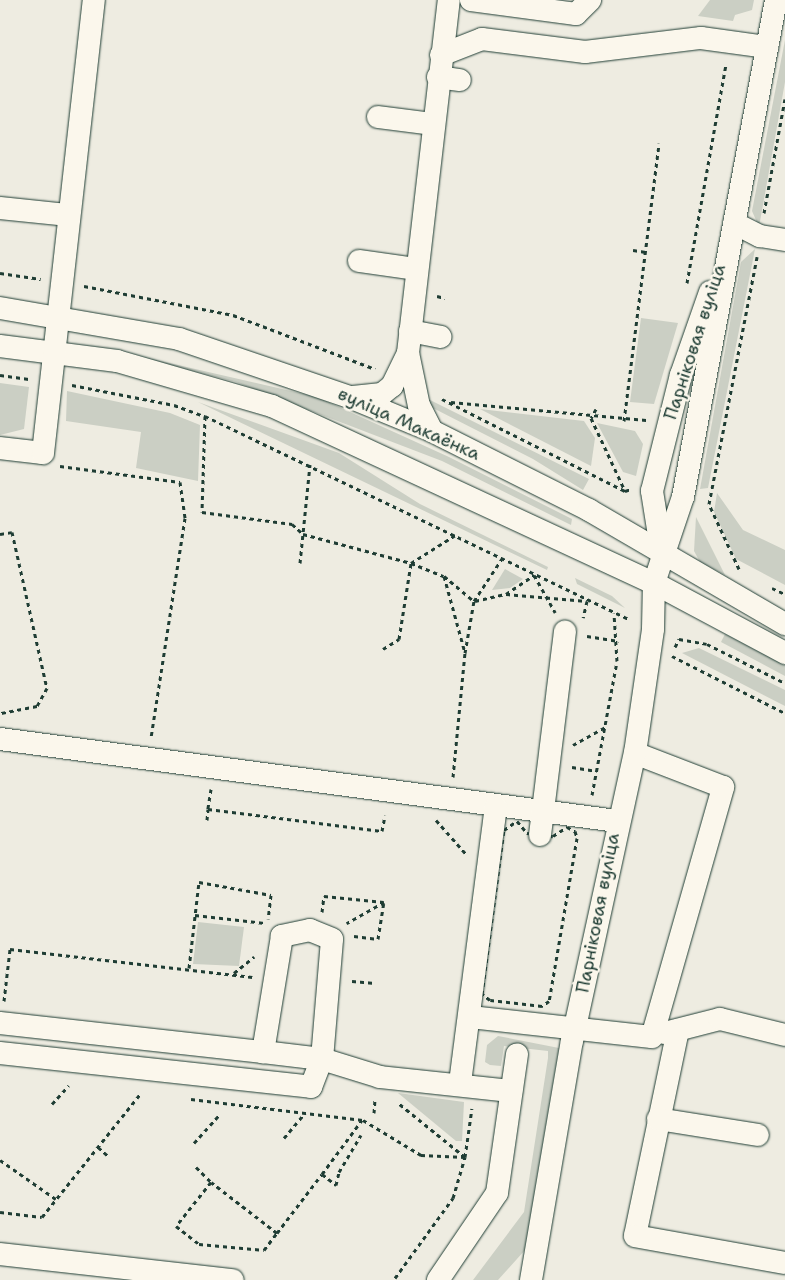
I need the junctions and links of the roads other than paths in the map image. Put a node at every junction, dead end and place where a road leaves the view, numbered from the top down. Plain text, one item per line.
1 (94, 0) edge
2 (449, 0) edge
3 (471, 0) edge
4 (590, 0) edge
5 (778, 10) edge
6 (767, 47) junction
7 (441, 55) junction
8 (438, 78) junction
9 (460, 80) dead end
10 (378, 117) dead end
11 (433, 124) junction
12 (0, 208) edge
13 (68, 215) junction
14 (734, 223) junction
15 (785, 240) edge
16 (359, 261) dead end
17 (416, 269) junction
18 (0, 308) edge
19 (56, 314) junction
20 (440, 337) dead end
21 (409, 342) junction
22 (0, 346) edge
23 (53, 354) junction
24 (407, 382) junction
25 (352, 398) junction
26 (432, 431) junction
27 (0, 448) edge
28 (661, 549) junction
29 (654, 583) junction
30 (785, 624) edge
31 (574, 626) road end
32 (785, 653) edge
33 (0, 739) edge
34 (635, 753) junction
35 (496, 807) junction
36 (544, 811) junction
37 (617, 822) junction
38 (540, 835) road end
39 (470, 1017) junction
40 (1, 1024) edge
41 (575, 1026) junction
42 (678, 1030) junction
43 (78, 1032) junction
44 (785, 1035) edge
45 (652, 1037) junction
46 (263, 1052) junction
47 (0, 1053) edge
48 (517, 1054) dead end
49 (322, 1059) junction
50 (75, 1061) junction
51 (468, 1084) junction
52 (511, 1091) junction
53 (658, 1119) junction
54 (758, 1135) dead end
55 (0, 1254) edge
56 (785, 1263) edge
57 (532, 1279) edge
58 (233, 1280) edge
59 (438, 1280) edge

1 - 13 street
2 - 7 street
3 - 4 street
5 - 6 street, Парніковая вуліца
6 - 7 street
6 - 14 street, Парніковая вуліца
7 - 8 street
8 - 9 street
8 - 11 street
10 - 11 street
11 - 17 street
12 - 13 street
13 - 19 street
14 - 15 street
14 - 28 street, Парніковая вуліца
14 - 28 street, Парніковая вуліца
16 - 17 street
17 - 21 street
18 - 19 street, вуліца Макаёнка
19 - 23 street
19 - 25 street, вуліца Макаёнка
20 - 21 street
21 - 24 street
22 - 23 street
23 - 27 street
23 - 29 street
24 - 25 street
24 - 26 street
25 - 26 street, вуліца Макаёнка
26 - 28 street, вуліца Макаёнка
28 - 29 street, Парніковая вуліца
28 - 30 street, вуліца Макаёнка
29 - 32 street
29 - 34 street, Парніковая вуліца
31 - 36 street
33 - 35 street
34 - 37 street, Парніковая вуліца
34 - 45 street
35 - 36 street
35 - 39 street
36 - 37 street
36 - 38 street
37 - 41 street, Парніковая вуліца
39 - 41 street
39 - 51 street
40 - 43 street
41 - 45 street
41 - 57 street, Парніковая вуліца
42 - 44 street
42 - 45 street
42 - 53 street
43 - 46 street
43 - 50 street
46 - 49 street
46 - 49 street
47 - 50 street
48 - 52 street
49 - 50 street
49 - 51 street
51 - 52 street
52 - 59 street
53 - 54 street
53 - 56 street
55 - 58 street

